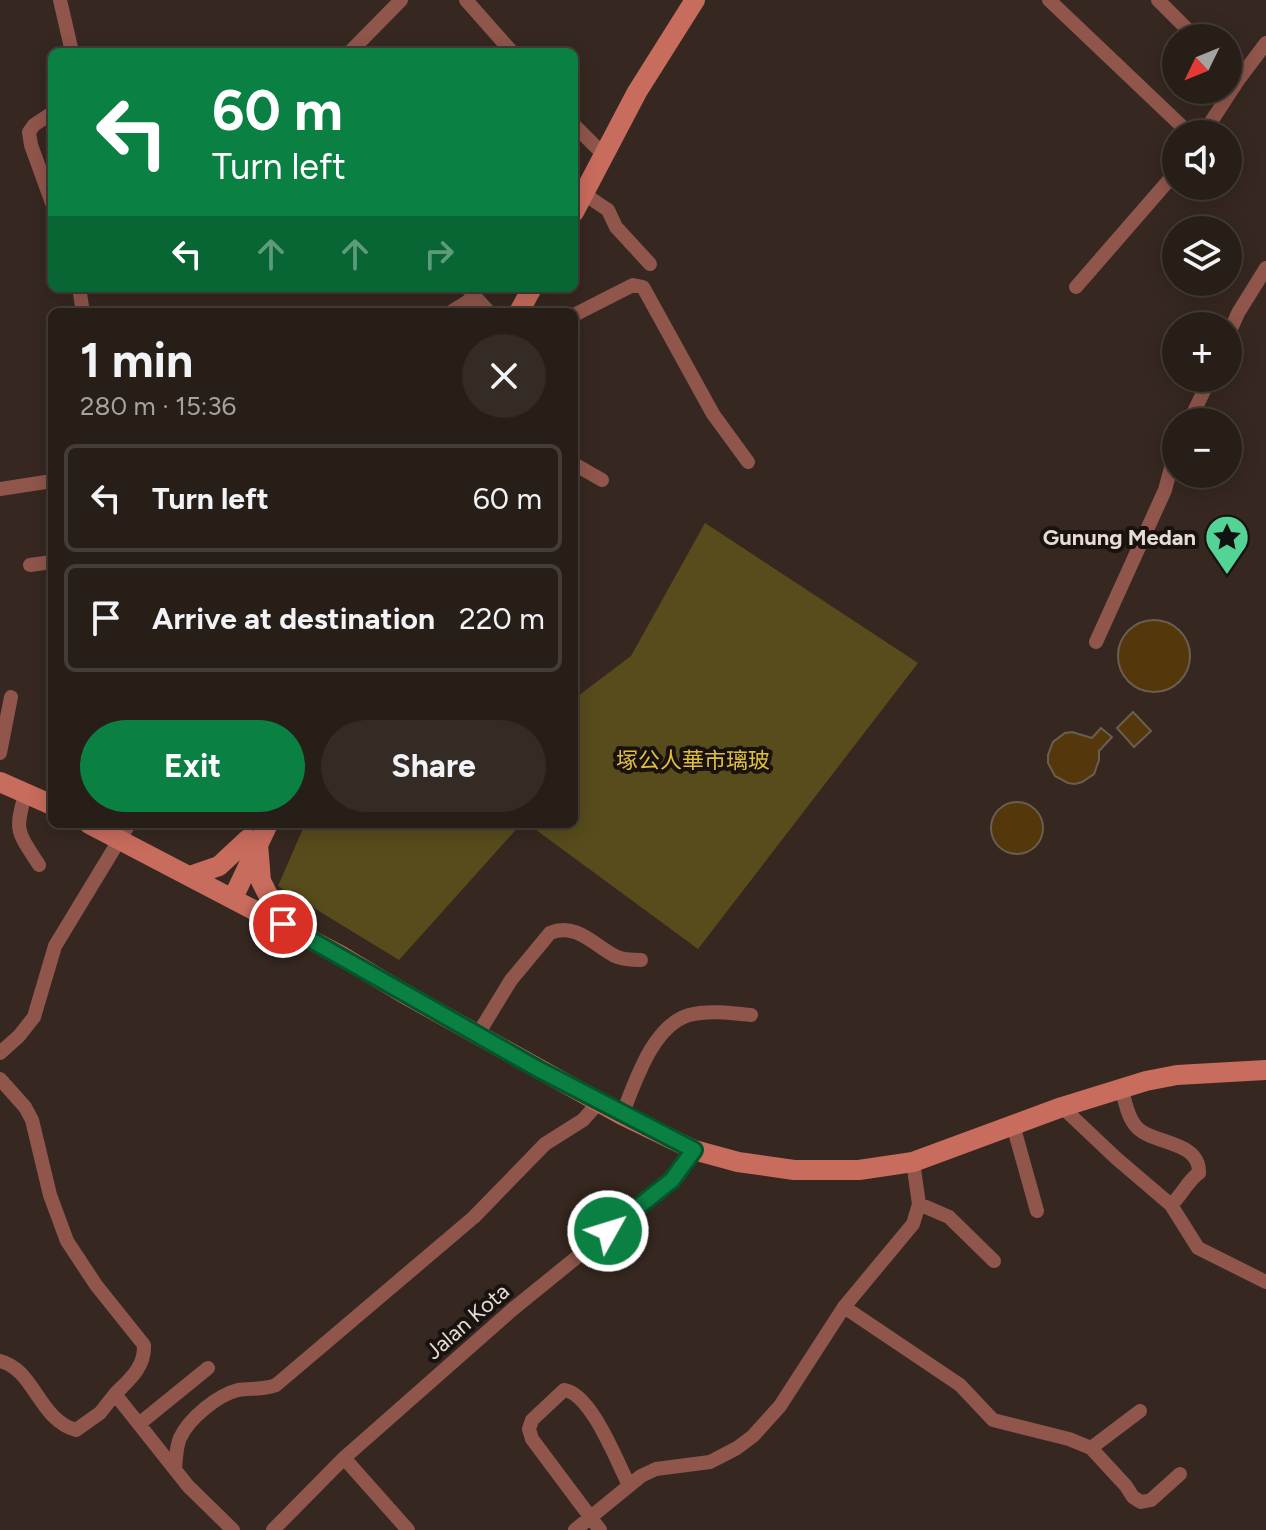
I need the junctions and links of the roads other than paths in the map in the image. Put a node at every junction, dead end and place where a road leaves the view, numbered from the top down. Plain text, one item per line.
1 (60, 0) edge
2 (401, 0) edge
3 (466, 0) edge
4 (695, 0) edge
5 (1049, 0) edge
6 (1158, 0) edge
7 (1182, 24) edge
8 (1266, 43) edge
9 (71, 48) edge
10 (354, 48) edge
11 (508, 48) edge
12 (1242, 66) edge
13 (48, 116) edge
14 (1175, 120) edge
15 (578, 129) edge
16 (605, 156) junction
17 (1162, 188) edge
18 (48, 192) edge
19 (579, 203) edge
20 (650, 264) dead end
21 (1266, 268) edge
22 (1076, 287) dead end
23 (471, 293) edge
24 (455, 308) edge
25 (485, 308) edge
26 (1239, 312) edge
27 (578, 313) edge
28 (748, 462) dead end
29 (578, 466) edge
30 (602, 480) dead end
31 (48, 482) edge
32 (1166, 488) edge
33 (0, 489) edge
34 (48, 563) edge
35 (30, 565) dead end
36 (1096, 642) dead end
37 (11, 697) dead end
38 (0, 753) edge
39 (0, 782) edge
40 (26, 792) junction
41 (48, 803) edge
42 (125, 832) edge
43 (254, 836) edge
44 (39, 865) dead end
45 (190, 876) junction
46 (228, 895) junction
47 (283, 924) junction
48 (641, 960) dead end
49 (751, 1015) dead end
50 (478, 1034) junction
51 (0, 1053) edge
52 (1266, 1070) edge
53 (0, 1079) edge
54 (1121, 1088) junction
55 (599, 1102) junction
56 (1062, 1107) junction
57 (622, 1115) junction
58 (1013, 1125) junction
59 (694, 1150) junction
60 (913, 1162) junction
61 (919, 1204) junction
62 (1171, 1205) junction
63 (1037, 1211) dead end
64 (994, 1261) dead end
65 (1266, 1282) edge
66 (844, 1307) junction
67 (0, 1361) edge
68 (208, 1368) dead end
69 (115, 1394) junction
70 (1140, 1411) dead end
71 (139, 1424) junction
72 (1091, 1448) junction
73 (344, 1458) junction
74 (175, 1469) junction
75 (1180, 1474) dead end
76 (629, 1485) junction
77 (596, 1524) edge
78 (233, 1530) edge
79 (273, 1530) edge
80 (408, 1530) edge
81 (575, 1530) edge

1 - 9 street
2 - 10 street
3 - 11 street
4 - 16 main road
5 - 14 street
6 - 7 street
8 - 12 street
13 - 18 street
15 - 16 street
16 - 19 main road
17 - 22 street
19 - 20 street
21 - 26 street
23 - 24 street
23 - 25 street
27 - 28 street
29 - 30 street
31 - 33 street
32 - 36 street
34 - 35 street
37 - 38 street
39 - 40 main road
40 - 41 main road
40 - 44 street
42 - 45 main road
42 - 51 street
43 - 45 main road
43 - 46 main road
43 - 47 main road
45 - 46 main road
46 - 47 main road
47 - 50 main road
48 - 50 street
49 - 57 street
50 - 55 main road
52 - 54 main road
53 - 69 street
54 - 56 main road
54 - 62 street
55 - 57 main road
55 - 74 street
56 - 58 main road
56 - 62 street
57 - 59 main road
58 - 60 main road
58 - 63 street
59 - 60 main road
59 - 73 street, Jalan Kota
60 - 61 street
61 - 64 street
61 - 66 street
62 - 65 street
66 - 72 street
66 - 76 street
67 - 69 street
68 - 71 street
69 - 71 street
70 - 72 street
71 - 74 street
72 - 75 street
73 - 79 street, Jalan Kota
73 - 80 street
74 - 78 street
76 - 77 street
76 - 77 street
77 - 81 street

